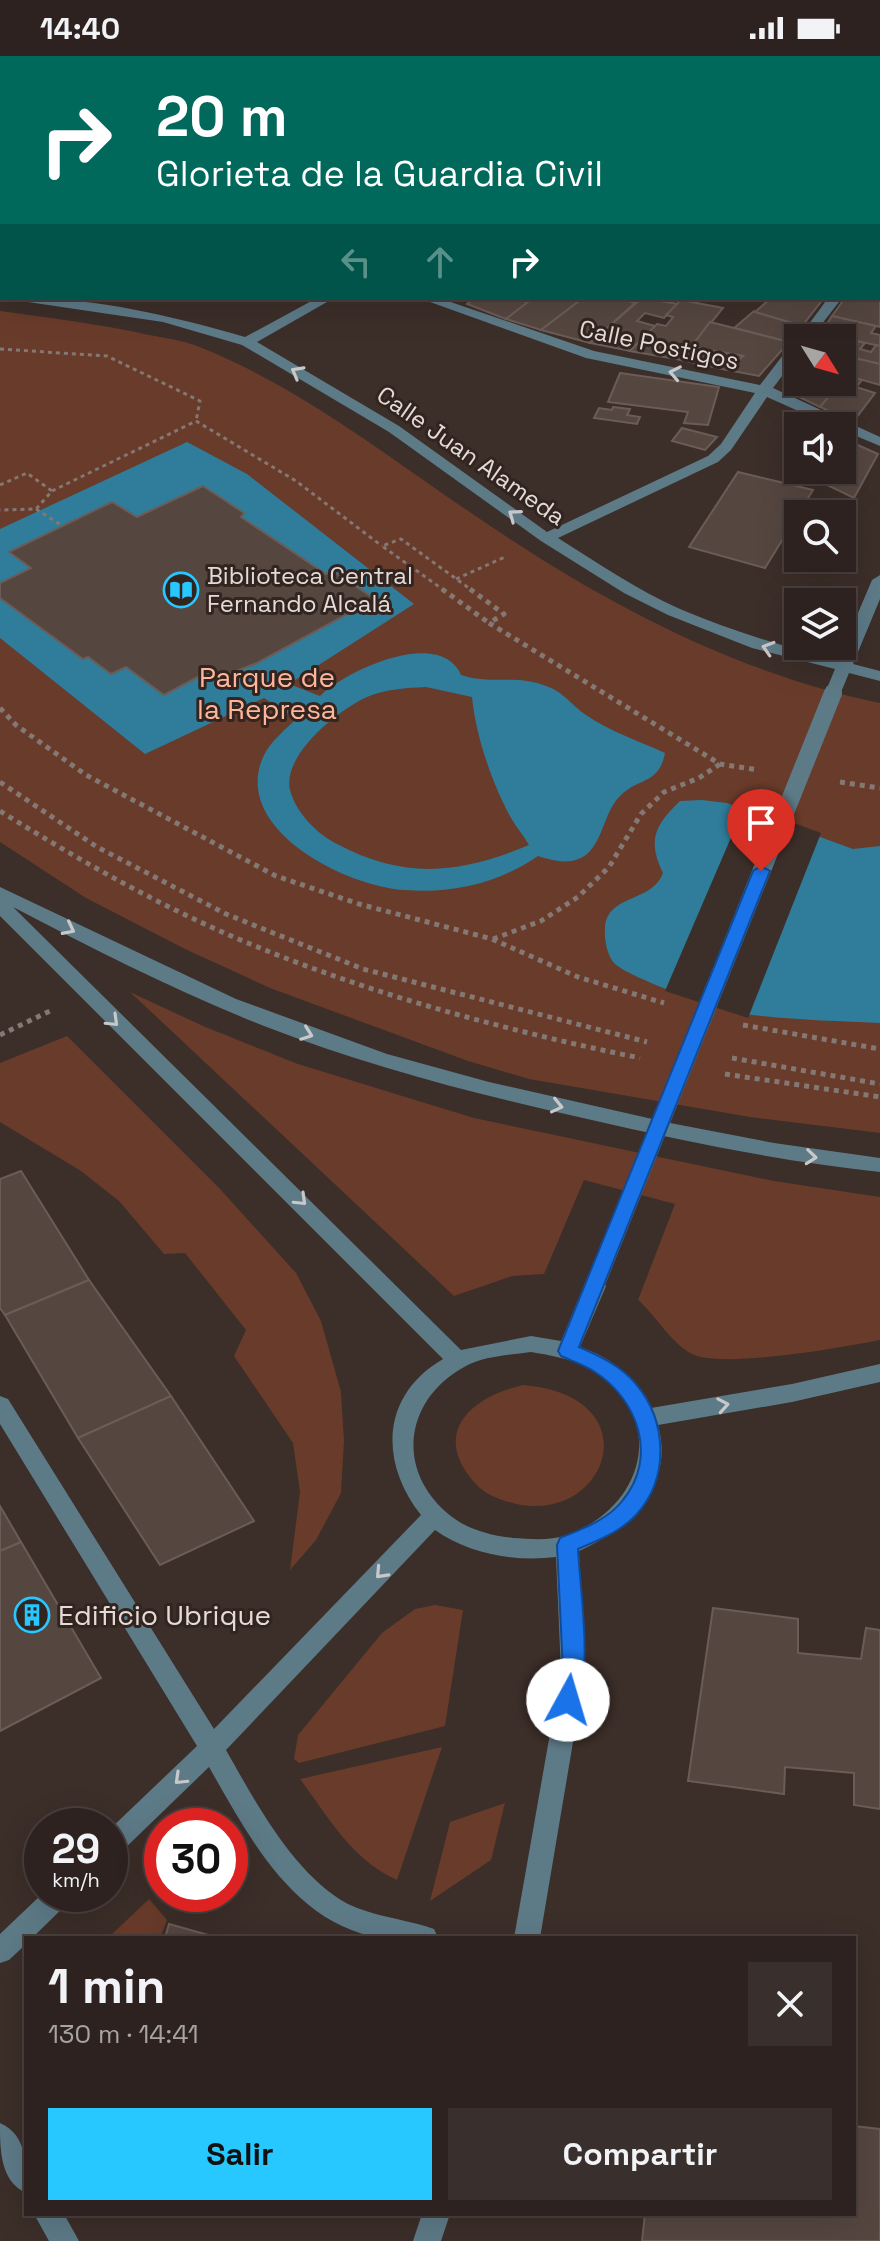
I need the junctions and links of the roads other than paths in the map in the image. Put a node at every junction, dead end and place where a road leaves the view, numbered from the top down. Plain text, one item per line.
1 (42, 300) edge
2 (323, 300) edge
3 (432, 300) edge
4 (833, 300) edge
5 (815, 324) edge
6 (247, 342) junction
7 (784, 364) edge
8 (764, 390) junction
9 (880, 442) edge
10 (546, 538) junction
11 (880, 580) edge
12 (843, 668) junction
13 (880, 676) edge
14 (0, 893) edge
15 (0, 905) edge
16 (880, 1165) edge
17 (568, 1351) junction
18 (458, 1360) junction
19 (880, 1373) edge
20 (0, 1405) edge
21 (646, 1418) junction
22 (434, 1516) junction
23 (567, 1545) junction
24 (212, 1748) junction
25 (128, 1829) edge
26 (41, 1912) edge
27 (418, 1936) edge
28 (527, 1936) edge
29 (0, 1951) edge
30 (0, 2137) edge
31 (24, 2176) edge
32 (49, 2216) edge
33 (435, 2216) edge
34 (65, 2241) edge
35 (427, 2241) edge

1 - 6 street, Calle Juan Alameda
2 - 6 street
8 -> 3 street, Calle Postigos
4 - 5 street
10 -> 6 street, Calle Juan Alameda
7 - 8 street
8 - 9 street, Calle Postigos
8 - 10 street
12 -> 10 street, Calle Juan Alameda
11 - 12 street
12 - 13 street, Calle Juan Alameda
12 - 17 street, bridge
14 -> 16 street
15 -> 18 street
17 - 18 street
17 - 21 street
18 - 22 street
21 -> 19 street
20 - 24 street
21 - 23 street
22 - 23 street
22 -> 24 street
23 - 28 street
24 -> 25 street
24 - 27 street
26 - 29 street
30 - 31 street
32 - 34 street
33 - 35 street

